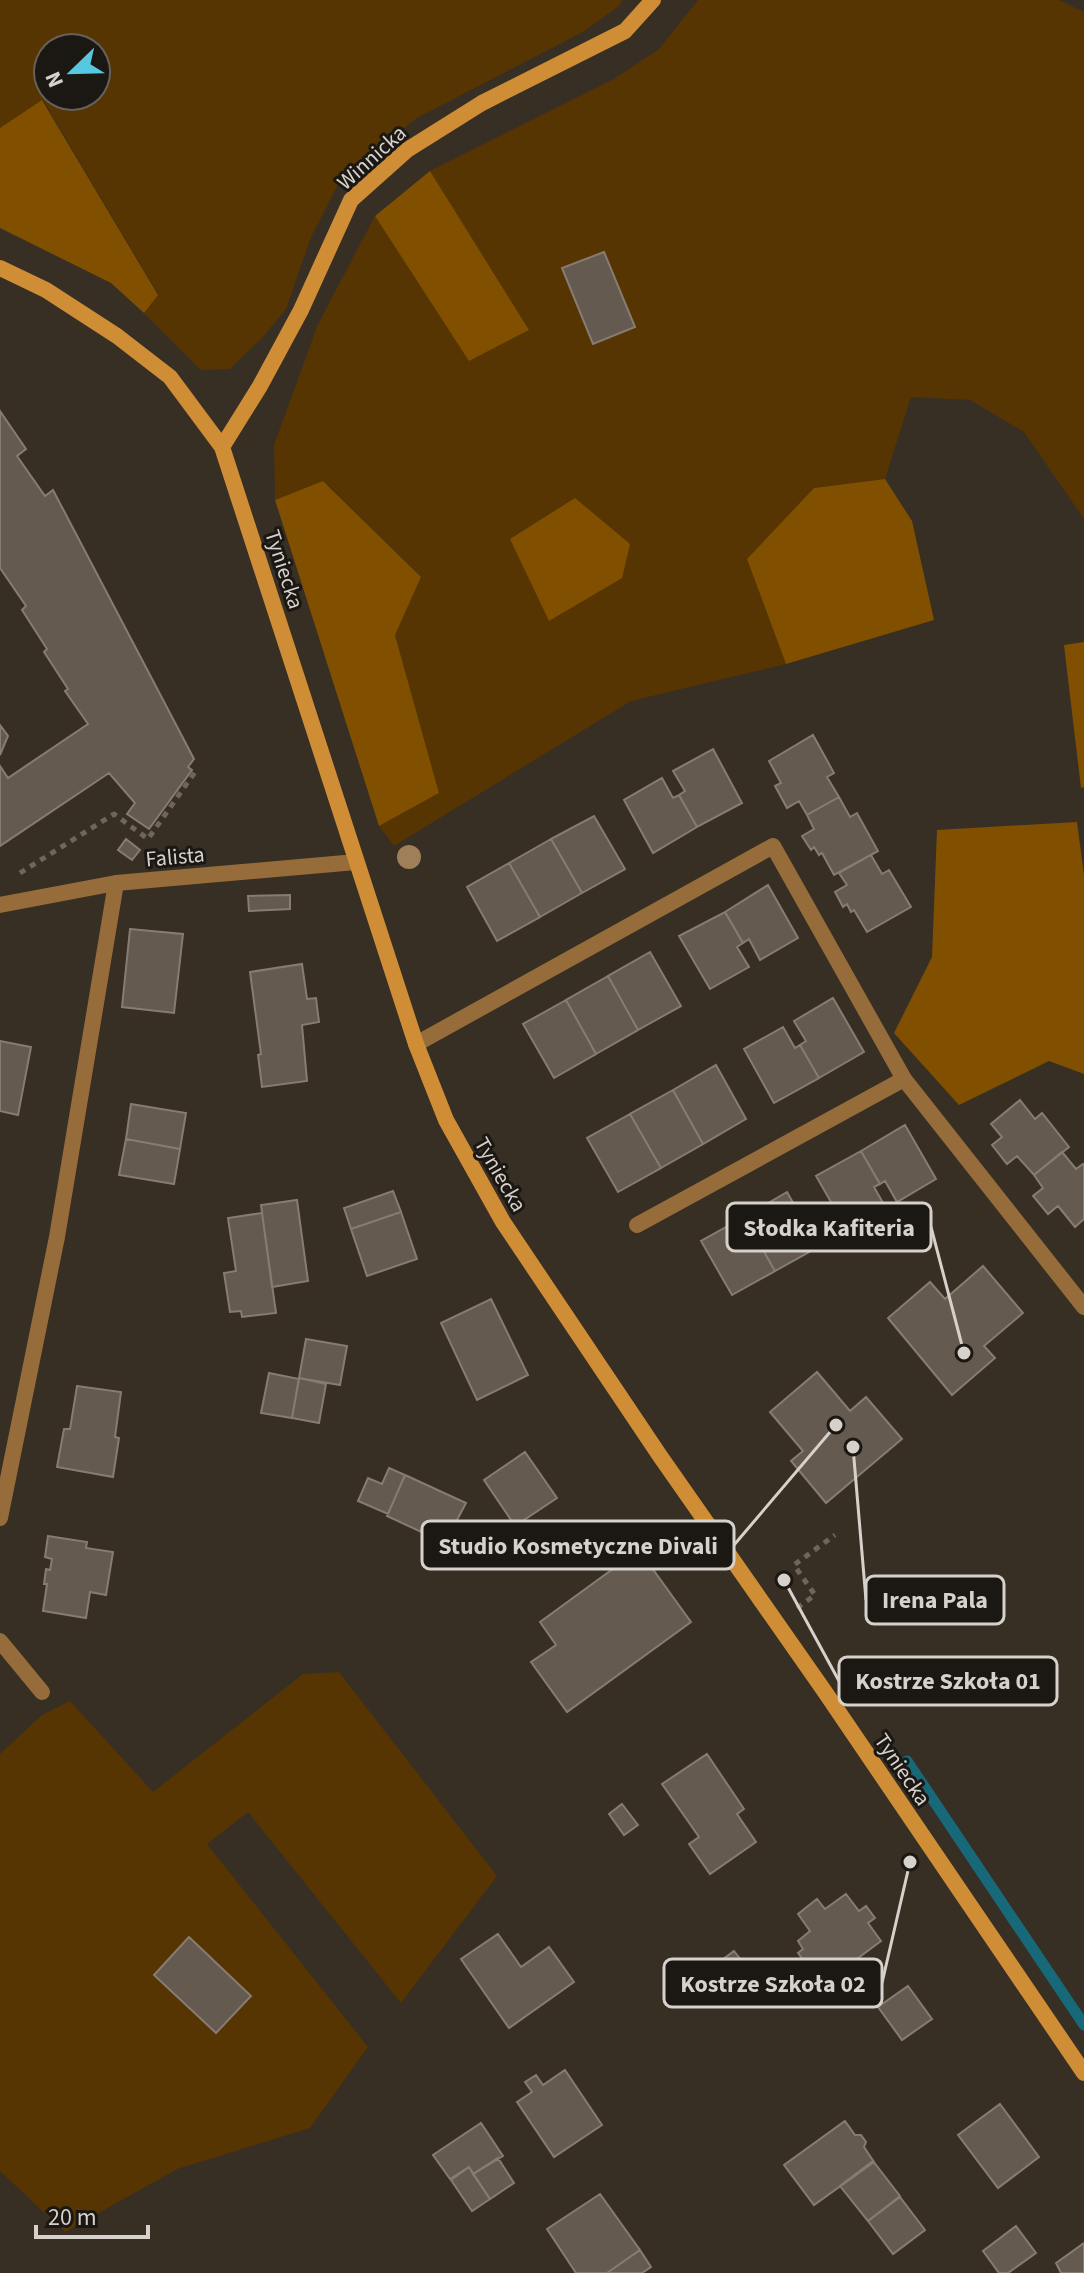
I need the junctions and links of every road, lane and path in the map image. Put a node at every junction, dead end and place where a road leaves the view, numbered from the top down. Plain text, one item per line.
1 (653, 0) edge
2 (0, 268) edge
3 (222, 447) junction
4 (195, 772) dead end
5 (356, 862) junction
6 (13, 877) dead end
7 (116, 883) junction
8 (0, 905) edge
9 (416, 1044) junction
10 (904, 1079) junction
11 (637, 1225) dead end
12 (1084, 1307) edge
13 (0, 1518) edge
14 (835, 1535) dead end
15 (797, 1608) dead end
16 (0, 1641) edge
17 (42, 1692) dead end
18 (1084, 2073) edge

1 - 3 street, Winnicka
2 - 3 street, Tyniecka
3 - 5 street, Tyniecka
4 - 6 path
5 - 7 street, Falista
5 - 9 street, Tyniecka
7 - 8 street, Falista
7 - 13 street
9 - 10 street
9 - 18 street, Tyniecka
10 - 11 street
10 - 12 street
14 - 15 path
16 - 17 street

